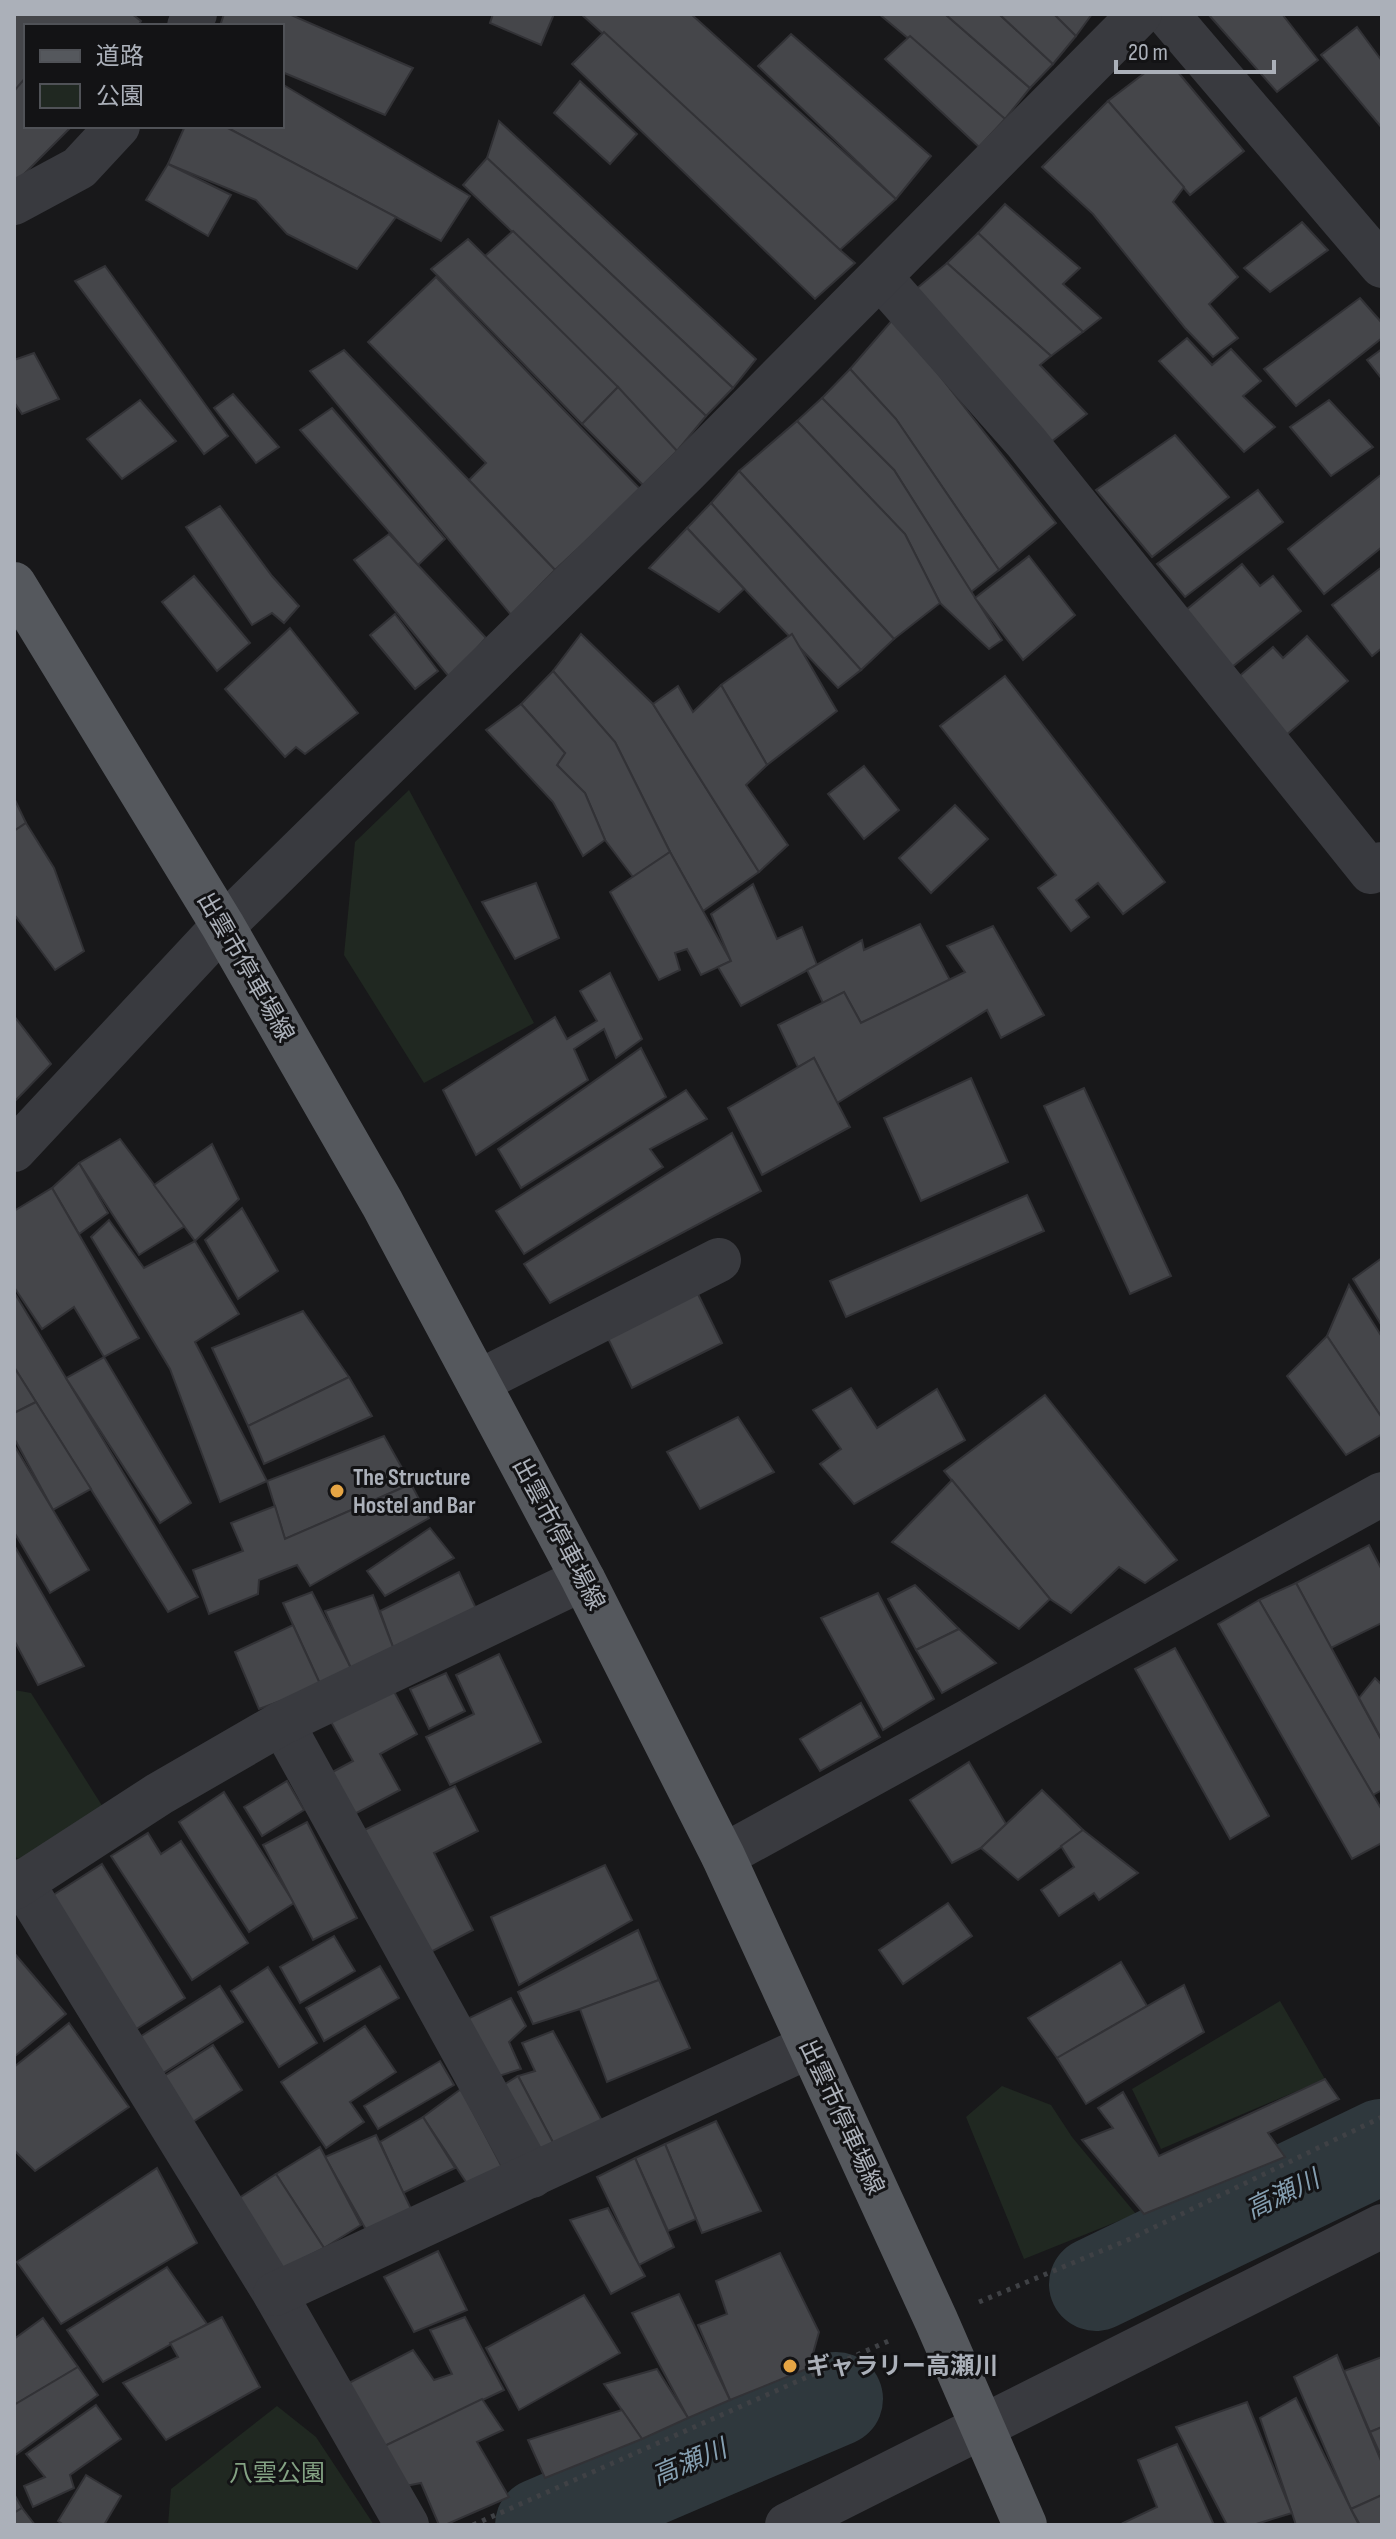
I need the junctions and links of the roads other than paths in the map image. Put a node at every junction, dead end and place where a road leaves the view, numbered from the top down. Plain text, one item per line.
1 (1140, 14) edge
2 (1167, 14) edge
3 (116, 128) edge
4 (14, 203) edge
5 (1382, 266) edge
6 (880, 277) junction
7 (14, 584) edge
8 (1382, 864) edge
9 (223, 926) junction
10 (14, 1150) edge
11 (719, 1260) dead end
12 (478, 1382) junction
13 (1382, 1494) edge
14 (583, 1579) junction
15 (282, 1723) junction
16 (723, 1856) junction
17 (18, 1884) edge
18 (810, 2046) junction
19 (532, 2176) junction
20 (1382, 2226) edge
21 (275, 2294) junction
22 (983, 2428) junction
23 (407, 2525) edge
24 (787, 2525) edge
25 (1025, 2525) edge

1 - 6 street
2 - 5 street
3 - 4 street
6 - 8 street
6 - 9 street
7 - 9 main road, 出雲市停車場線
9 - 10 street
9 - 12 main road, 出雲市停車場線
11 - 12 street
12 - 14 main road, 出雲市停車場線
13 - 16 street
14 - 15 street
14 - 16 main road, 出雲市停車場線
15 - 17 street
15 - 19 street
16 - 18 main road, 出雲市停車場線
17 - 21 street
18 - 19 street
18 - 22 main road, 出雲市停車場線
19 - 21 street
20 - 22 street
21 - 23 street
22 - 24 street
22 - 25 main road, 出雲市停車場線

